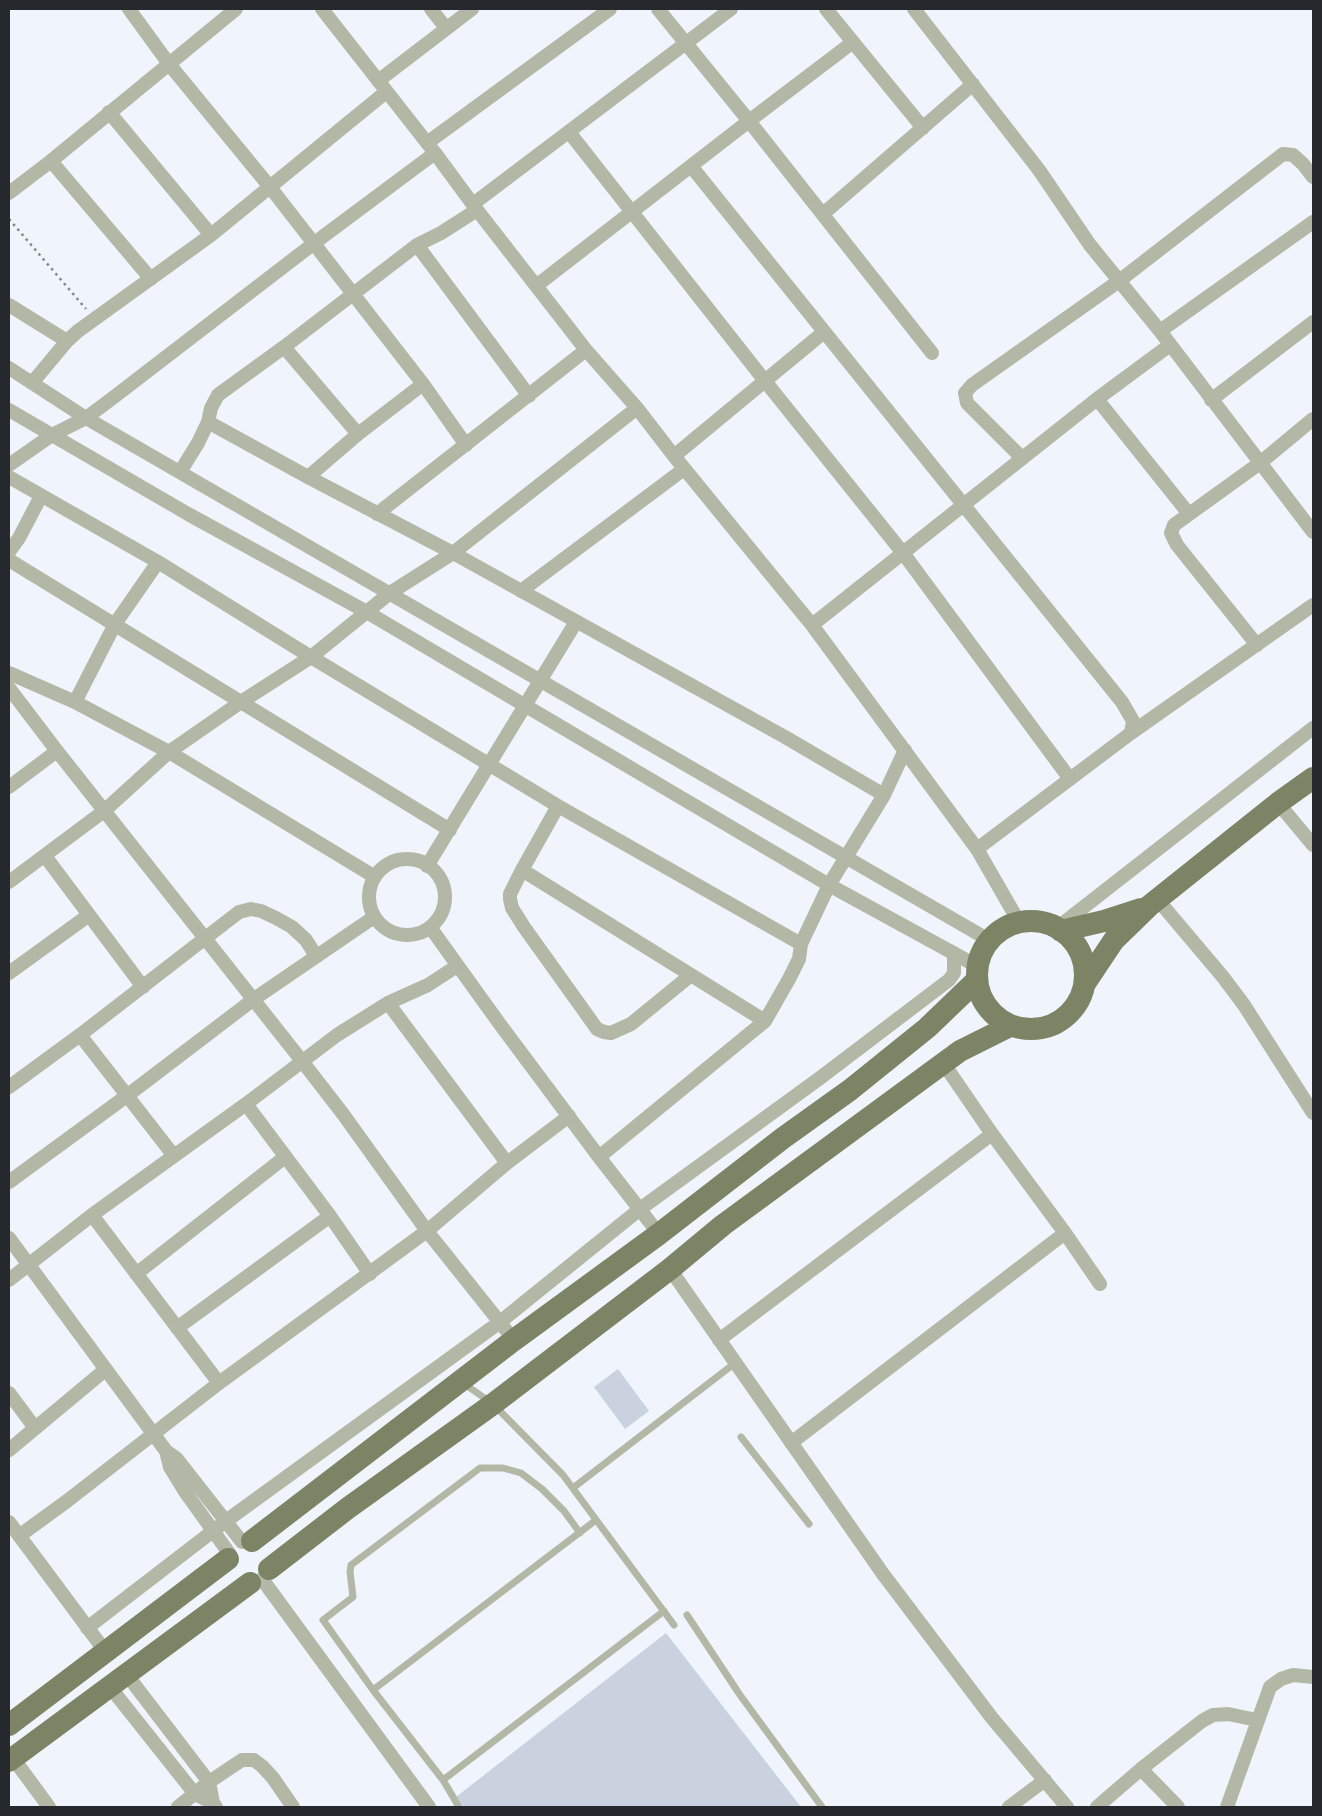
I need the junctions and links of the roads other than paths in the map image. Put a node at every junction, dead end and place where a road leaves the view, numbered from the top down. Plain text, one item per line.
1 (128, 9) edge
2 (236, 9) edge
3 (322, 9) edge
4 (431, 9) edge
5 (472, 9) edge
6 (610, 9) edge
7 (658, 9) edge
8 (731, 9) edge
9 (826, 9) edge
10 (914, 9) edge
11 (446, 28) junction
12 (853, 42) junction
13 (686, 43) junction
14 (168, 64) junction
15 (973, 84) junction
16 (382, 87) junction
17 (109, 112) junction
18 (749, 121) junction
19 (923, 128) junction
20 (569, 132) junction
21 (431, 148) junction
22 (51, 161) junction
23 (691, 166) junction
24 (1313, 177) edge
25 (270, 187) junction
26 (9, 193) edge
27 (475, 207) junction
28 (632, 212) junction
29 (823, 214) junction
30 (1313, 222) edge
31 (210, 235) junction
32 (314, 244) junction
33 (418, 246) junction
34 (151, 279) junction
35 (1119, 281) junction
36 (536, 286) junction
37 (353, 295) junction
38 (9, 305) edge
39 (1313, 322) edge
40 (1160, 331) junction
41 (824, 332) junction
42 (67, 341) junction
43 (1170, 345) junction
44 (284, 347) junction
45 (586, 350) junction
46 (932, 354) dead end
47 (9, 368) edge
48 (765, 381) junction
49 (32, 383) junction
50 (423, 384) junction
51 (529, 396) junction
52 (1097, 399) junction
53 (1211, 400) junction
54 (637, 408) junction
55 (9, 410) edge
56 (86, 418) junction
57 (1313, 419) edge
58 (208, 422) junction
59 (358, 434) junction
60 (52, 435) junction
61 (466, 445) junction
62 (674, 456) junction
63 (1022, 458) junction
64 (1260, 462) junction
65 (9, 465) edge
66 (684, 469) junction
67 (180, 472) junction
68 (9, 477) edge
69 (308, 477) junction
70 (40, 496) junction
71 (963, 505) junction
72 (377, 514) junction
73 (1189, 514) junction
74 (1313, 532) edge
75 (9, 552) edge
76 (453, 553) junction
77 (904, 553) junction
78 (9, 560) edge
79 (158, 562) junction
80 (521, 591) junction
81 (390, 593) junction
82 (1313, 605) edge
83 (365, 612) junction
84 (576, 622) junction
85 (115, 624) junction
86 (812, 625) junction
87 (1257, 645) junction
88 (311, 657) junction
89 (9, 673) edge
90 (540, 680) junction
91 (9, 688) edge
92 (75, 702) junction
93 (241, 702) junction
94 (526, 705) junction
95 (1313, 728) edge
96 (1131, 733) junction
97 (905, 750) junction
98 (57, 751) junction
99 (169, 752) junction
100 (488, 763) junction
101 (1313, 778) edge
102 (1070, 779) junction
103 (9, 787) edge
104 (884, 795) junction
105 (1278, 803) junction
106 (558, 806) junction
107 (104, 811) junction
108 (450, 830) junction
109 (1313, 845) edge
110 (977, 849) junction
111 (45, 856) junction
112 (847, 858) junction
113 (427, 866) junction
114 (522, 870) junction
115 (375, 877) junction
116 (9, 882) edge
117 (829, 885) junction
118 (1154, 903) junction
119 (89, 915) junction
120 (374, 917) junction
121 (1019, 922) junction
122 (430, 927) junction
123 (1059, 929) junction
124 (204, 938) junction
125 (990, 940) junction
126 (800, 944) junction
127 (954, 953) junction
128 (316, 956) junction
129 (457, 966) junction
130 (9, 972) edge
131 (977, 973) junction
132 (691, 975) junction
133 (1084, 985) junction
134 (143, 987) junction
135 (254, 999) junction
136 (388, 1003) junction
137 (765, 1021) junction
138 (1010, 1026) junction
139 (80, 1035) junction
140 (302, 1061) junction
141 (944, 1064) junction
142 (9, 1086) edge
143 (128, 1095) junction
144 (246, 1104) junction
145 (1313, 1113) edge
146 (569, 1116) junction
147 (992, 1134) junction
148 (174, 1156) junction
149 (285, 1157) junction
150 (600, 1157) junction
151 (507, 1163) junction
152 (9, 1182) edge
153 (640, 1209) junction
154 (92, 1215) junction
155 (330, 1216) junction
156 (427, 1231) junction
157 (1065, 1233) junction
158 (659, 1234) junction
159 (9, 1238) edge
160 (29, 1266) junction
161 (670, 1269) junction
162 (136, 1274) junction
163 (370, 1274) junction
164 (9, 1280) edge
165 (1100, 1284) dead end
166 (500, 1322) junction
167 (177, 1328) junction
168 (514, 1340) junction
169 (719, 1340) junction
170 (735, 1363) junction
171 (105, 1370) junction
172 (461, 1381) junction
173 (219, 1383) junction
174 (9, 1393) edge
175 (493, 1404) junction
176 (35, 1428) junction
177 (153, 1435) junction
178 (741, 1437) dead end
179 (791, 1443) junction
180 (9, 1450) edge
181 (166, 1451) junction
182 (573, 1488) junction
183 (596, 1520) junction
184 (226, 1521) junction
185 (9, 1522) edge
186 (808, 1524) dead end
187 (213, 1532) junction
188 (580, 1533) junction
189 (20, 1536) junction
190 (238, 1549) junction
191 (260, 1577) junction
192 (664, 1611) junction
193 (687, 1615) dead end
194 (674, 1625) dead end
195 (87, 1628) junction
196 (105, 1650) junction
197 (1313, 1678) edge
198 (118, 1681) junction
199 (373, 1690) junction
200 (1257, 1720) junction
201 (9, 1725) edge
202 (11, 1759) edge
203 (1141, 1769) junction
204 (443, 1780) junction
205 (1045, 1780) junction
206 (209, 1782) junction
207 (195, 1794) junction
208 (215, 1805) edge
209 (49, 1807) edge
210 (178, 1807) edge
211 (293, 1807) edge
212 (429, 1807) edge
213 (459, 1807) edge
214 (822, 1807) edge
215 (1009, 1807) edge
216 (1066, 1807) edge
217 (1097, 1807) edge
218 (1178, 1807) edge
219 (1227, 1807) edge

1 - 14 street
2 - 14 street
3 - 16 street
4 - 11 street
5 - 11 street
6 - 21 street
7 - 13 street
8 - 13 street
9 - 12 street
10 - 15 street
11 - 16 street
12 - 18 street
12 - 19 street
13 - 18 street
13 - 20 street
14 - 17 street
14 - 25 street
15 - 19 street
15 - 35 street
16 - 21 street
16 - 25 street
17 - 22 street
17 - 31 street
18 - 23 street
18 - 29 street
19 - 29 street
20 - 27 street
20 - 28 street
21 - 27 street
21 - 32 street
22 - 26 street
22 - 34 street
23 - 28 street
23 - 41 street
24 - 35 street
25 - 31 street
25 - 32 street
27 - 33 street
27 - 36 street
28 - 36 street
28 - 48 street
29 - 46 street
30 - 40 street
31 - 34 street
32 - 37 street
32 - 56 street
33 - 37 street
33 - 51 street
34 - 42 street
35 - 40 street
35 - 63 street
36 - 45 street
37 - 44 street
37 - 50 street
38 - 42 street
39 - 53 street
40 - 43 street
41 - 48 street
41 - 71 street
42 - 49 street
43 - 52 street
43 - 53 street
44 - 58 street
44 - 59 street
45 - 51 street
45 - 54 street
47 - 49 street
48 - 62 street
48 - 77 street
49 - 56 street
50 - 59 street
50 - 61 street
51 - 61 street
52 - 63 street
52 - 73 street
53 - 64 street
54 - 62 street
54 - 76 street
55 - 60 street
56 - 60 street
56 - 67 street
57 - 64 street
58 - 67 street
58 - 69 street
59 - 69 street
60 - 65 street
60 - 83 street
61 - 72 street
62 - 66 street
63 - 71 street
64 - 73 street
64 - 74 street
66 - 80 street
66 - 86 street
67 - 81 street
68 - 70 street
69 - 72 street
70 - 75 street
70 - 79 street
71 - 77 street
71 - 96 street
72 - 76 street
73 - 87 street
76 - 80 street
76 - 81 street
77 - 86 street
77 - 102 street
78 - 85 street
79 - 85 street
79 - 88 street
80 - 84 street
81 - 83 street
81 - 90 street
82 - 87 street
83 - 88 street
83 - 94 street
84 - 90 street
84 - 104 street
85 - 92 street
85 - 93 street
86 - 97 street
87 - 96 street
88 - 93 street
88 - 100 street
89 - 92 street
90 - 94 street
90 - 112 street
91 - 98 street
92 - 99 street
93 - 99 street
93 - 108 street
94 - 100 street
94 - 117 street
95 - 123 street
96 - 102 street
97 - 104 street
97 - 110 street
98 - 103 street
98 - 107 street
99 - 107 street
99 - 115 street
100 - 106 street
100 - 108 street
101 - 105 main road
102 - 110 street
104 - 112 street
105 - 109 street
105 - 118 main road
106 - 114 street
106 - 126 street
107 - 111 street
107 - 124 street
108 - 113 street
110 - 121 street
111 - 116 street
111 - 119 street
112 - 117 street
112 - 125 street
113 - 115 street
113 - 122 street
114 - 132 street
114 - 132 street
115 - 120 street
117 - 126 street
117 - 127 street
118 - 123 main road
118 - 133 main road
118 - 145 street
119 - 130 street
119 - 134 street
120 - 122 street
120 - 128 street
121 - 123 main road
121 - 125 main road
122 - 129 street
123 - 133 main road
124 - 128 street
124 - 134 street
124 - 135 street
125 - 131 main road
126 - 137 street
127 - 131 street
127 - 153 street
128 - 135 street
129 - 136 street
129 - 146 street
131 - 138 main road
131 - 158 main road
132 - 137 street
133 - 138 main road
134 - 139 street
135 - 140 street
135 - 143 street
136 - 140 street
136 - 151 street
137 - 150 street
138 - 141 main road
139 - 142 street
139 - 143 street
140 - 144 street
140 - 156 street
141 - 147 street
141 - 161 main road
143 - 148 street
143 - 152 street
144 - 148 street
144 - 149 street
146 - 150 street
146 - 151 street
147 - 157 street
147 - 169 street
148 - 154 street
149 - 155 street
149 - 162 street
150 - 153 street
151 - 156 street
153 - 158 street
153 - 166 street
154 - 160 street
154 - 162 street
155 - 163 street
155 - 167 street
156 - 163 street
156 - 166 street
157 - 165 street
157 - 179 street
158 - 168 main road
159 - 160 street
160 - 164 street
160 - 171 street
161 - 169 street
161 - 175 main road
162 - 167 street
163 - 173 street
166 - 168 street
166 - 184 street
167 - 173 street
168 - 172 main road
169 - 170 street
170 - 179 street
170 - 182 lane
171 - 176 street
171 - 177 street
172 - 175 lane
172 - 190 main road
173 - 177 street
174 - 176 street
175 - 182 lane
175 - 191 main road
176 - 180 street
177 - 181 street
177 - 189 street
178 - 186 lane
179 - 205 street
181 - 184 street
181 - 187 street
182 - 183 lane
183 - 188 lane
183 - 192 lane
184 - 187 street
184 - 190 street
185 - 189 street
187 - 190 street
187 - 195 street
188 - 199 lane
188 - 199 lane
189 - 195 street
190 - 191 main road
190 - 191 main road
190 - 196 main road
191 - 198 main road
191 - 212 street
192 - 194 lane
192 - 204 lane
193 - 214 lane
195 - 196 street
196 - 201 main road
197 - 200 street
198 - 202 main road
198 - 206 street
198 - 207 street
199 - 204 lane
200 - 203 street
200 - 219 street
202 - 209 street
203 - 217 street
203 - 218 street
204 - 213 lane
205 - 215 street
205 - 216 street
206 - 207 street
206 - 208 street
206 - 211 street
207 - 208 street
207 - 210 street

